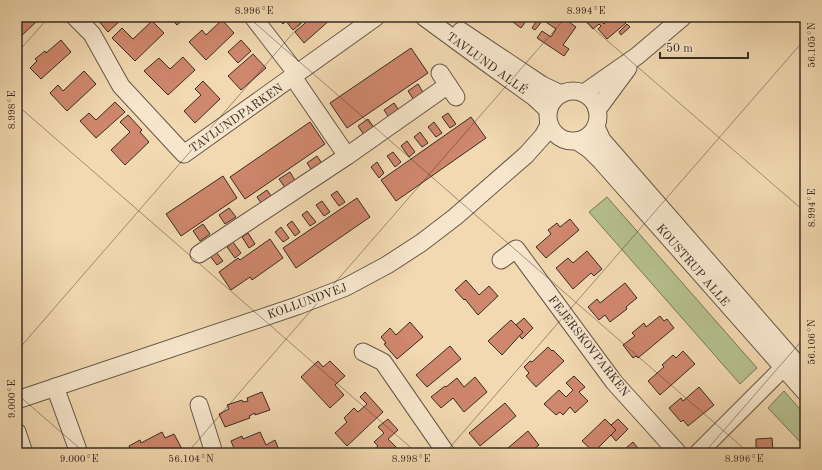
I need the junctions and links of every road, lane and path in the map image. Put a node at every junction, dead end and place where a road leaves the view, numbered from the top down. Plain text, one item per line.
1 (76, 17) edge
2 (253, 17) edge
3 (376, 17) edge
4 (424, 17) edge
5 (442, 17) edge
6 (683, 17) edge
7 (638, 56) junction
8 (295, 76) junction
9 (448, 85) dead end
10 (584, 93) junction
11 (561, 94) junction
12 (549, 118) junction
13 (596, 119) junction
14 (569, 140) junction
15 (526, 155) junction
16 (347, 156) junction
17 (199, 254) dead end
18 (501, 260) dead end
19 (363, 352) dead end
20 (787, 364) junction
21 (805, 373) edge
22 (55, 387) junction
23 (805, 392) edge
24 (17, 400) edge
25 (199, 405) dead end
26 (17, 432) edge
27 (24, 453) edge
28 (79, 453) edge
29 (214, 453) edge
30 (446, 453) edge
31 (678, 453) edge
32 (698, 453) edge

1 - 8 street, TAVLUNDPARKEN
2 - 8 street, TAVLUNDPARKEN
3 - 8 street, TAVLUNDPARKEN
4 - 12 street, TAVLUND ALLÉ
5 - 11 street, TAVLUND ALLÉ
6 - 7 street
7 - 10 street
7 - 13 street
8 - 16 street, TAVLUNDPARKEN
9 - 16 street
10 - 11 street
10 - 13 street
11 - 12 street
12 - 14 street
12 - 15 street, KOLLUNDVEJ
13 - 14 street
13 - 20 street, KOUSTRUP ALLE
14 - 15 street, KOLLUNDVEJ
14 - 20 street, KOUSTRUP ALLE
15 - 22 street, KOLLUNDVEJ
16 - 17 street
18 - 31 street, FEJERSKOVPARKEN
19 - 30 street
20 - 21 street, KOUSTRUP ALLE
20 - 23 street, KOUSTRUP ALLE
20 - 32 street
22 - 24 street, KOLLUNDVEJ
22 - 28 street
25 - 29 street
26 - 27 street

